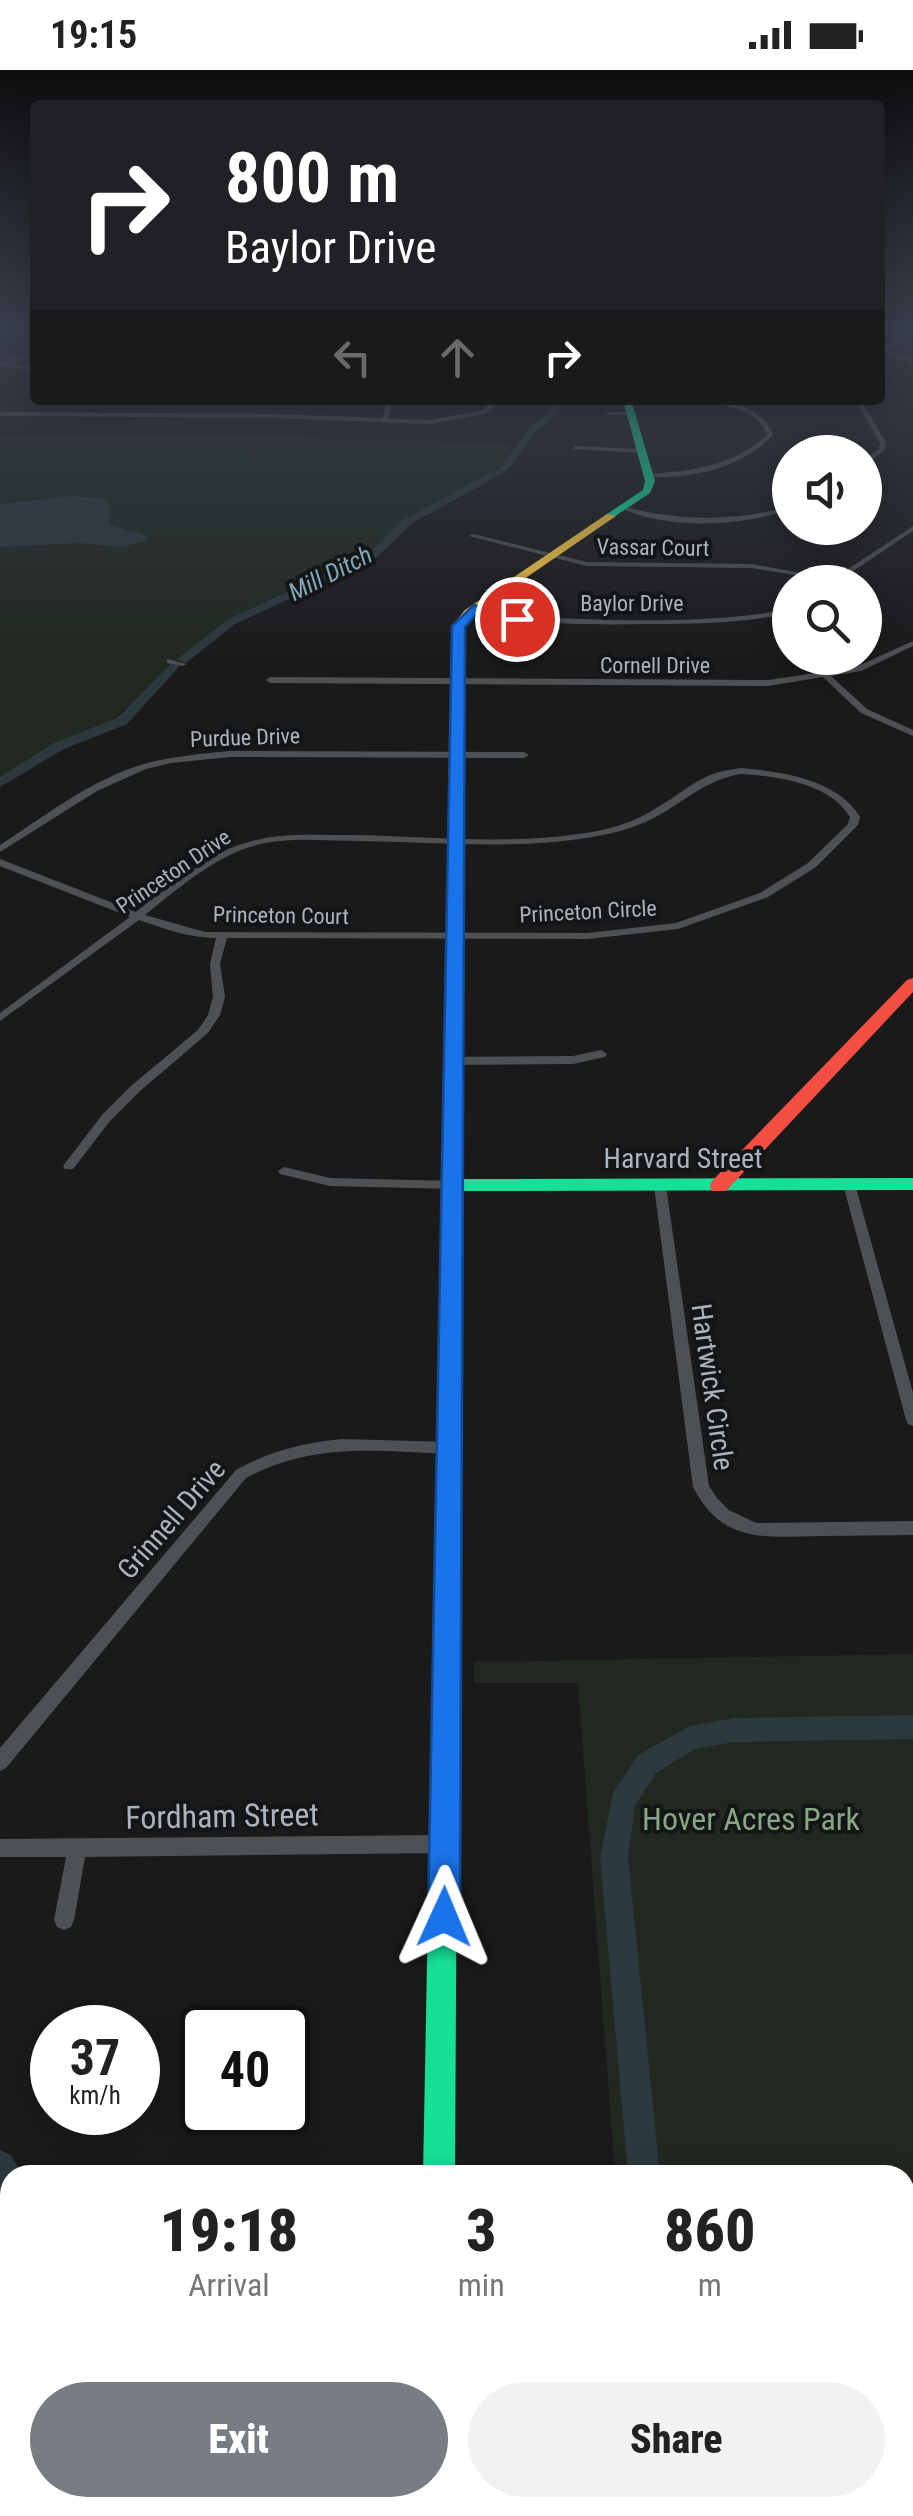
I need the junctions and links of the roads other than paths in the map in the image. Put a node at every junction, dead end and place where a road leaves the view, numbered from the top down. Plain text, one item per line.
1 (640, 438) edge
2 (767, 438) edge
3 (575, 448) dead end
4 (641, 451) junction
5 (648, 476) junction
6 (625, 509) junction
7 (772, 512) edge
8 (913, 528) edge
9 (472, 536) dead end
10 (552, 557) junction
11 (859, 565) edge
12 (772, 569) edge
13 (474, 609) junction
14 (772, 614) edge
15 (913, 643) edge
16 (170, 661) dead end
17 (182, 664) dead end
18 (827, 677) junction
19 (270, 680) dead end
20 (456, 683) junction
21 (913, 732) edge
22 (524, 755) dead end
23 (456, 756) junction
24 (455, 839) junction
25 (0, 850) edge
26 (0, 862) edge
27 (138, 916) junction
28 (454, 936) junction
29 (222, 937) junction
30 (913, 982) edge
31 (0, 1018) edge
32 (602, 1054) dead end
33 (454, 1061) junction
34 (69, 1166) dead end
35 (284, 1171) dead end
36 (848, 1184) junction
37 (913, 1184) edge
38 (454, 1185) junction
39 (660, 1186) junction
40 (719, 1186) junction
41 (913, 1420) edge
42 (450, 1448) junction
43 (913, 1528) edge
44 (0, 1762) edge
45 (445, 1844) junction
46 (77, 1847) junction
47 (0, 1848) edge
48 (64, 1920) dead end
49 (439, 2165) edge

1 - 4 street
2 - 5 street
3 - 4 street
4 - 5 street
5 - 6 street
6 - 7 street
6 - 10 street
8 - 11 street
9 - 10 street, Vassar Court
10 - 12 street, Vassar Court
10 - 13 street
13 - 14 street, Baylor Drive
13 - 20 street
15 - 18 street, Cornell Drive
16 - 17 street
18 - 20 street, Cornell Drive
18 - 21 street
19 - 20 street, Cornell Drive
20 - 23 street
22 - 23 street, Purdue Drive
23 - 24 street
23 - 25 street, Purdue Drive
24 - 27 street, Princeton Drive
24 - 28 street
24 - 28 street, Princeton Circle
26 - 27 street, Princeton Court
27 - 29 street, Princeton Court
27 - 31 street, Princeton Drive
28 - 29 street, Princeton Court
28 - 33 street
29 - 34 street
30 - 40 street
32 - 33 street
33 - 38 street
35 - 38 street
36 - 37 street, Harvard Street
36 - 40 street, Harvard Street
36 - 41 street
38 - 39 street, Harvard Street
38 - 42 street
39 - 40 street, Harvard Street
39 - 43 street, Hartwick Circle
42 - 44 street, Grinnell Drive
42 - 45 street
45 - 46 street, Fordham Street
45 - 49 street
46 - 47 street, Fordham Street
46 - 48 street

